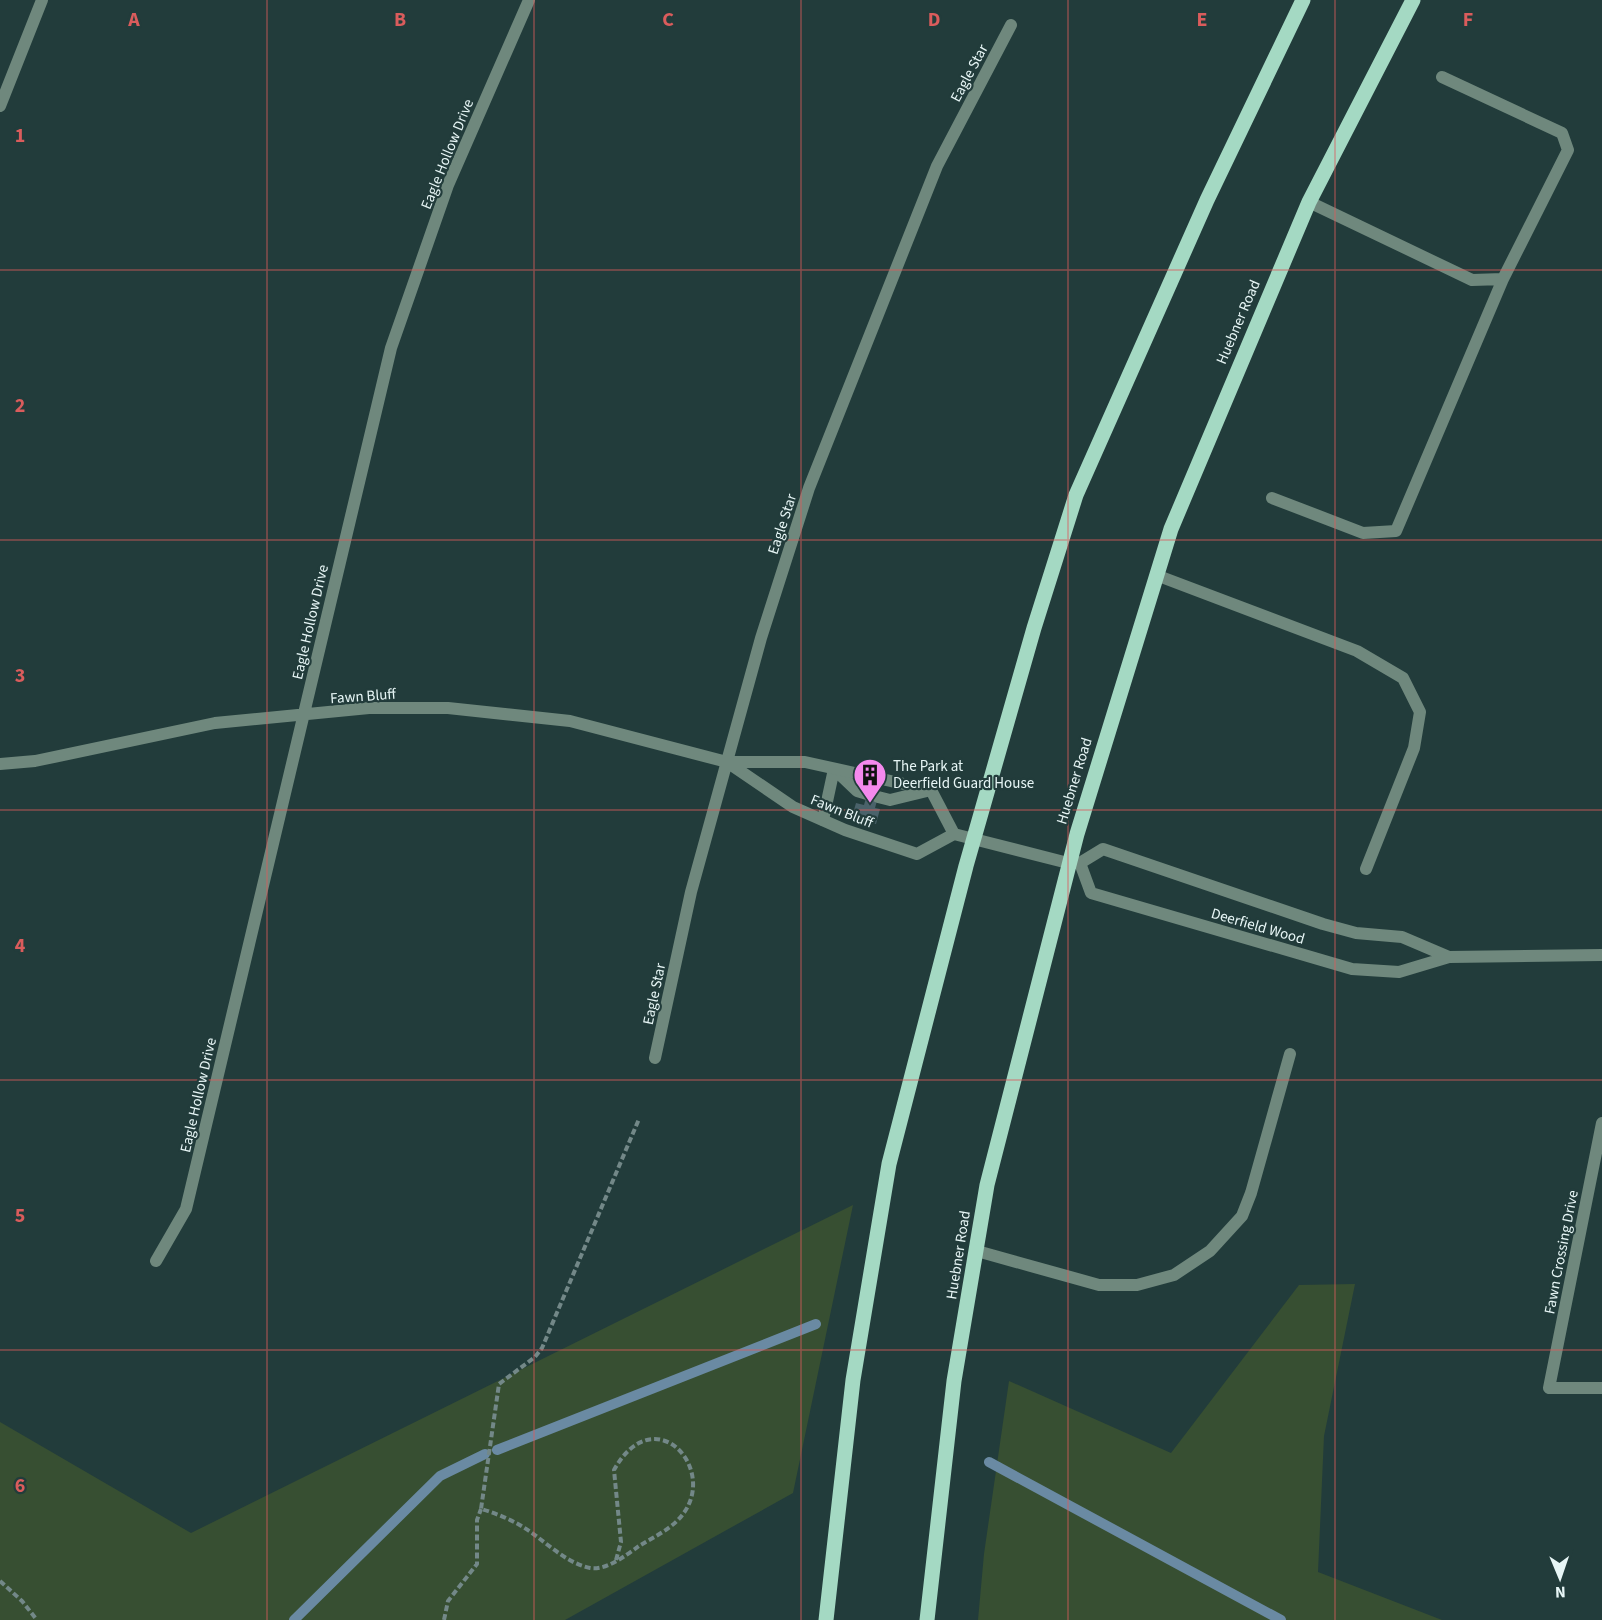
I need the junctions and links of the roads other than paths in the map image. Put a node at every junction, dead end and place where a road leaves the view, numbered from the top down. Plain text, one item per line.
1 (42, 0) edge
2 (529, 0) edge
3 (1303, 0) edge
4 (1413, 0) edge
5 (1011, 25) dead end
6 (1442, 77) dead end
7 (0, 106) edge
8 (1309, 202) junction
9 (1503, 279) junction
10 (1272, 498) dead end
11 (1156, 575) junction
12 (304, 716) junction
13 (727, 762) junction
14 (0, 764) edge
15 (834, 769) junction
16 (931, 790) junction
17 (823, 820) junction
18 (954, 834) junction
19 (974, 840) junction
20 (1074, 863) junction
21 (1366, 869) dead end
22 (1602, 955) edge
23 (1449, 957) junction
24 (1290, 1054) dead end
25 (655, 1058) dead end
26 (1602, 1123) edge
27 (977, 1251) junction
28 (156, 1261) dead end
29 (1602, 1388) edge
30 (826, 1620) edge
31 (927, 1620) edge

1 - 7 street
2 - 12 street, Eagle Hollow Drive
3 - 19 main road
4 - 8 main road, Huebner Road
5 - 13 street, Eagle Star
6 - 9 street
8 - 9 street
8 - 11 main road, Huebner Road
9 - 10 street
11 - 20 main road, Huebner Road
11 - 21 street
12 - 13 street, Fawn Bluff
12 - 14 street, Fawn Bluff
12 - 28 street, Eagle Hollow Drive
13 - 15 street, Fawn Bluff
13 - 17 street, Fawn Bluff
13 - 25 street, Eagle Star
15 - 16 street, Fawn Bluff
15 - 16 street
15 - 17 street
16 - 18 street
17 - 18 street, Fawn Bluff
18 - 19 street
19 - 20 street
19 - 30 main road
20 - 23 street, Deerfield Wood
20 - 23 street, Deerfield Wood
20 - 27 main road, Huebner Road
22 - 23 street, Deerfield Wood
24 - 27 street
26 - 29 street, Fawn Crossing Drive
27 - 31 main road, Huebner Road

